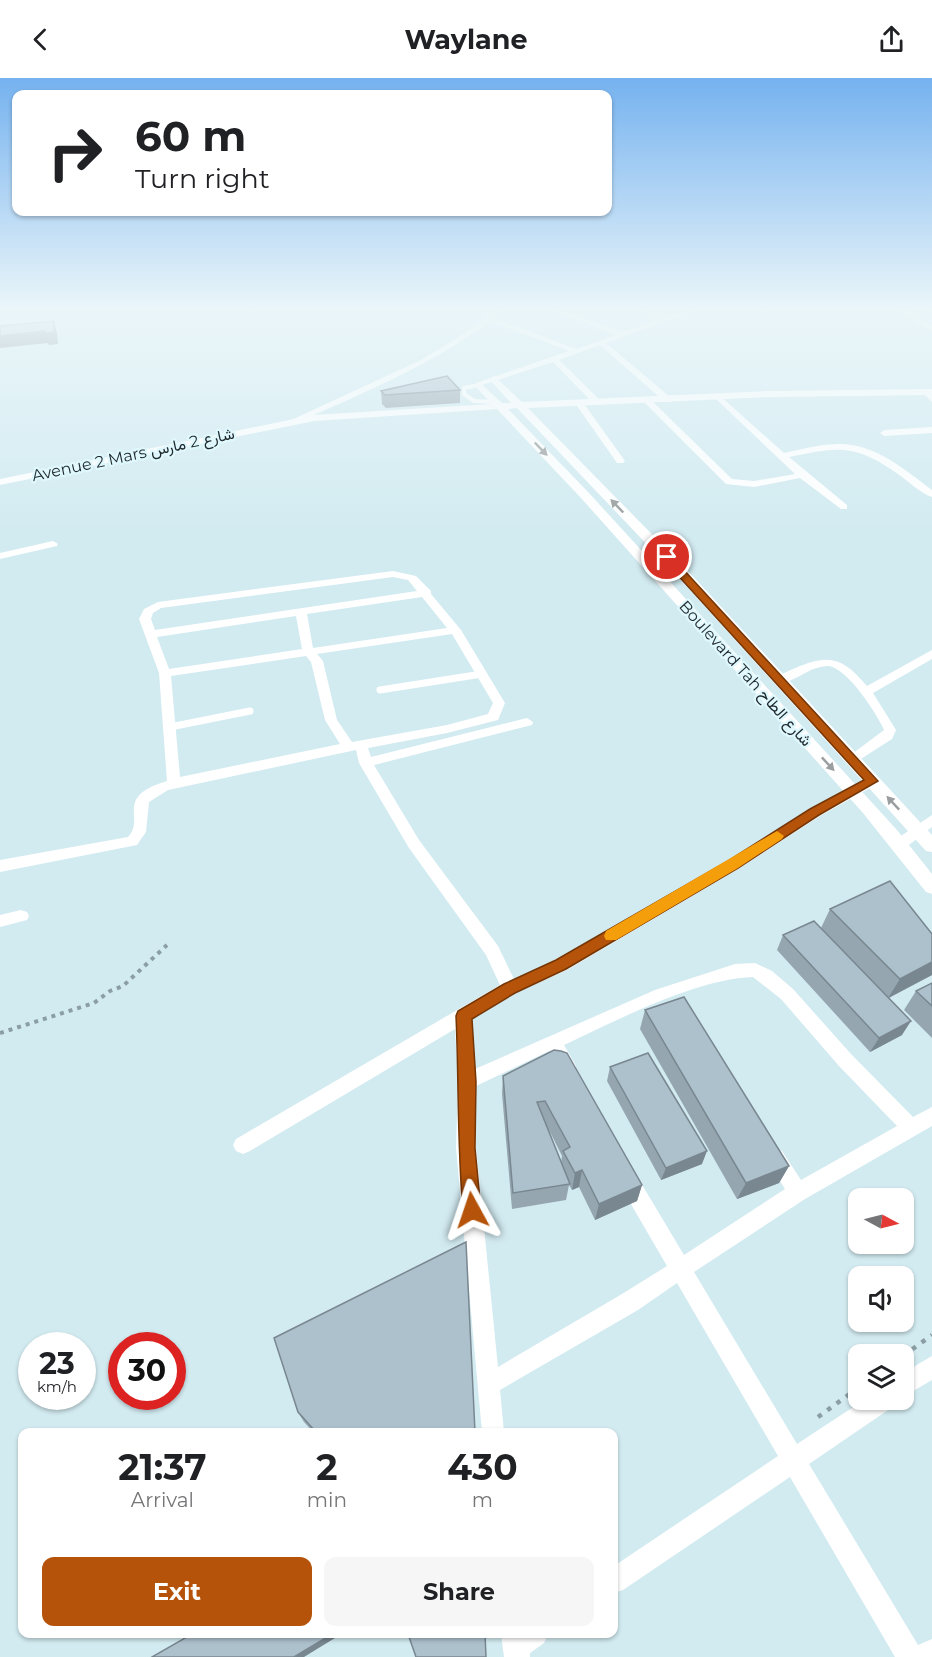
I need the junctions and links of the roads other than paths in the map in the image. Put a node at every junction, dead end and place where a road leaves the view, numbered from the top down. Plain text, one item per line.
1 (380, 383) edge
2 (485, 383) edge
3 (498, 383) edge
4 (578, 383) edge
5 (648, 383) edge
6 (479, 385) junction
7 (930, 395) edge
8 (719, 397) junction
9 (647, 400) junction
10 (668, 400) junction
11 (579, 403) junction
12 (598, 403) junction
13 (498, 404) junction
14 (520, 406) junction
15 (291, 422) junction
16 (932, 430) edge
17 (884, 433) dead end
18 (782, 456) junction
19 (620, 461) dead end
20 (802, 475) junction
21 (0, 481) edge
22 (932, 494) edge
23 (844, 507) dead end
24 (53, 544) dead end
25 (0, 556) edge
26 (427, 593) junction
27 (301, 612) junction
28 (455, 630) junction
29 (151, 634) junction
30 (308, 651) junction
31 (932, 654) edge
32 (165, 673) junction
33 (482, 674) junction
34 (780, 680) junction
35 (380, 690) dead end
36 (865, 692) junction
37 (250, 711) dead end
38 (527, 722) dead end
39 (170, 727) junction
40 (355, 746) junction
41 (853, 760) junction
42 (366, 763) junction
43 (872, 781) junction
44 (174, 784) junction
45 (853, 791) junction
46 (932, 820) edge
47 (919, 830) junction
48 (900, 844) junction
49 (932, 846) edge
50 (0, 866) edge
51 (932, 887) edge
52 (21, 916) dead end
53 (0, 921) edge
54 (510, 988) junction
55 (668, 993) junction
56 (681, 1012) edge
57 (464, 1016) junction
58 (554, 1043) junction
59 (467, 1082) junction
60 (576, 1083) edge
61 (932, 1116) edge
62 (912, 1128) junction
63 (243, 1145) dead end
64 (768, 1146) edge
65 (618, 1162) edge
66 (798, 1192) junction
67 (680, 1270) junction
68 (932, 1367) edge
69 (914, 1379) edge
70 (488, 1385) junction
71 (868, 1410) edge
72 (493, 1428) edge
73 (792, 1460) junction
74 (618, 1578) edge
75 (932, 1652) edge
76 (910, 1657) edge
77 (923, 1657) edge

1 - 15 street
2 - 6 street
3 - 14 street, Boulevard Tah شارع الطاح
4 - 12 street
5 - 10 street
6 - 13 street, Boulevard Tah شارع الطاح
6 - 13 lane
7 - 8 street, Avenue 2 Mars شارع 2 مارس
8 - 10 street, Avenue 2 Mars شارع 2 مارس
8 - 18 street
9 - 10 street, Avenue 2 Mars شارع 2 مارس
9 - 12 street, Avenue 2 Mars شارع 2 مارس
9 - 20 street
11 - 12 street, Avenue 2 Mars شارع 2 مارس
11 - 14 street, Avenue 2 Mars شارع 2 مارس
11 - 19 street
13 - 14 street, Avenue 2 Mars شارع 2 مارس
13 - 15 street, Avenue 2 Mars شارع 2 مارس
13 -> 45 street, Boulevard Tah شارع الطاح
34 -> 14 street, Boulevard Tah شارع الطاح
15 - 21 street, Avenue 2 Mars شارع 2 مارس
16 - 17 street
18 - 20 street
18 - 22 street
20 - 23 street
24 - 25 street
26 - 27 street
26 - 28 street
26 - 29 street
27 - 29 street
27 - 30 street
28 - 30 street
28 - 33 street
29 - 32 street
30 - 32 street
30 - 40 street
31 - 36 street
32 - 39 street
33 - 35 lane
33 - 40 street
34 - 36 street
34 - 41 street, Boulevard Tah شارع الطاح
36 - 41 street
37 - 39 lane
38 - 42 street
39 - 44 street
40 - 42 street
40 - 44 street
41 - 43 street, Boulevard Tah شارع الطاح
42 - 54 street
43 - 45 street
47 -> 43 street, Boulevard Tah شارع الطاح
44 - 50 street
45 - 48 street, Boulevard Tah شارع الطاح
45 - 54 street
46 - 47 street
47 - 48 street
47 - 49 street, Boulevard Tah شارع الطاح
48 - 51 street, Boulevard Tah شارع الطاح
52 - 53 street
54 - 57 street
55 - 56 street
55 - 58 street
55 - 62 street
57 - 59 street
57 - 63 street
58 - 59 street
58 - 60 street
59 - 70 street
61 - 62 street
62 - 66 street
64 - 66 street
65 - 67 street
66 - 67 street
67 - 70 street
67 - 73 street
68 - 69 street
70 - 72 street
71 - 73 street
73 - 74 street
73 - 76 street
75 - 77 street

